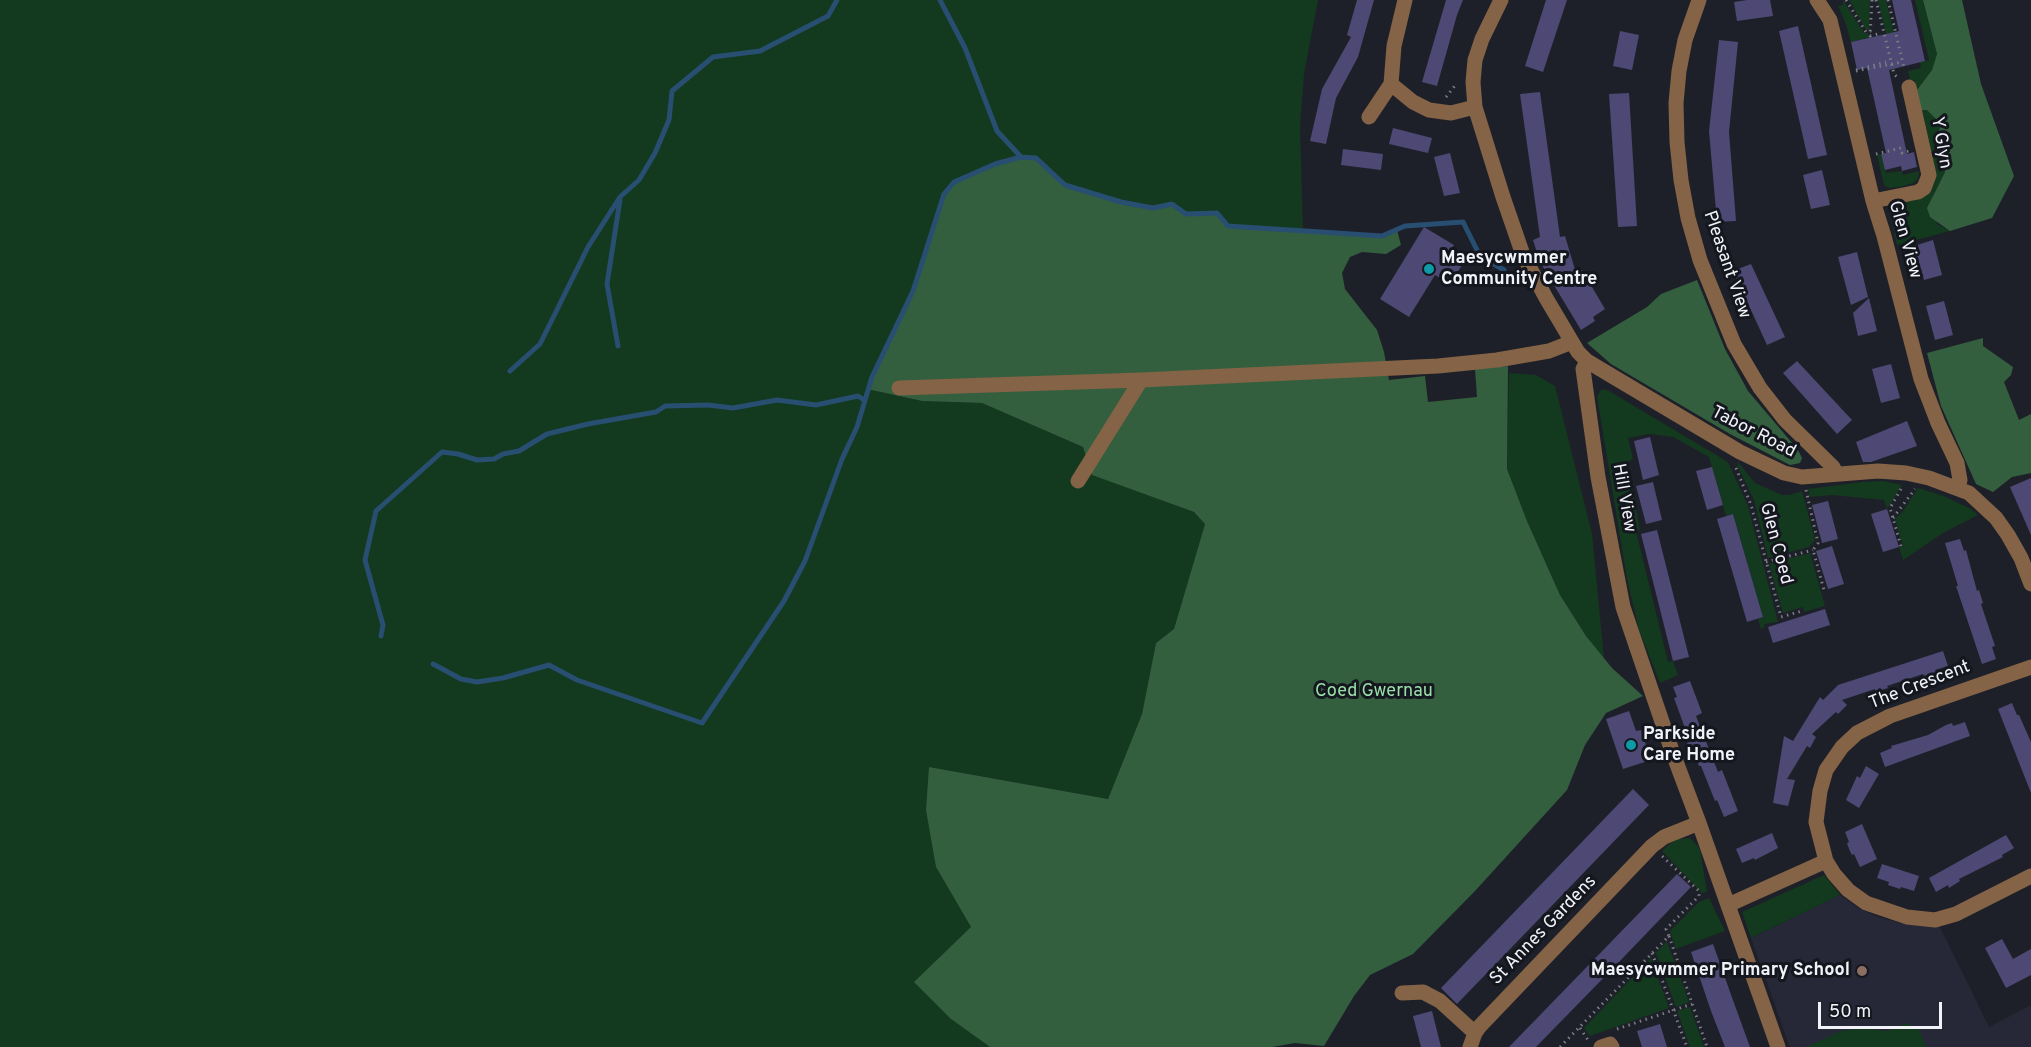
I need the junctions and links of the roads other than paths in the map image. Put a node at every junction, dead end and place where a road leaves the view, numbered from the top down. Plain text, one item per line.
1 (1405, 0) edge
2 (1501, 0) edge
3 (1700, 0) edge
4 (1817, 0) edge
5 (1391, 84) junction
6 (1909, 87) road end
7 (1475, 107) junction
8 (1369, 117) dead end
9 (1873, 201) junction
10 (1572, 342) junction
11 (1587, 361) junction
12 (1141, 380) junction
13 (899, 388) dead end
14 (1836, 473) junction
15 (1078, 481) dead end
16 (1958, 488) junction
17 (2031, 584) edge
18 (2031, 667) edge
19 (1699, 823) junction
20 (1826, 861) junction
21 (2031, 876) edge
22 (1728, 905) junction
23 (1402, 993) dead end
24 (1472, 1040) edge
25 (1778, 1047) edge

1 - 5 street
2 - 7 street
3 - 14 street, Pleasant View
4 - 9 street, Glen View
5 - 7 street
5 - 8 street
6 - 9 street, Y Glyn
7 - 10 street
9 - 16 street, Glen View
10 - 11 street
10 - 12 street
11 - 14 street, Tabor Road
11 - 19 street, Hill View
12 - 13 street
12 - 15 street
14 - 16 street, Tabor Road
16 - 17 street, Tabor Road
18 - 20 street, The Crescent
19 - 22 street, Hill View
19 - 24 street, St Annes Gardens
20 - 21 street, The Crescent
20 - 22 street
22 - 25 street, Hill View
23 - 24 street

